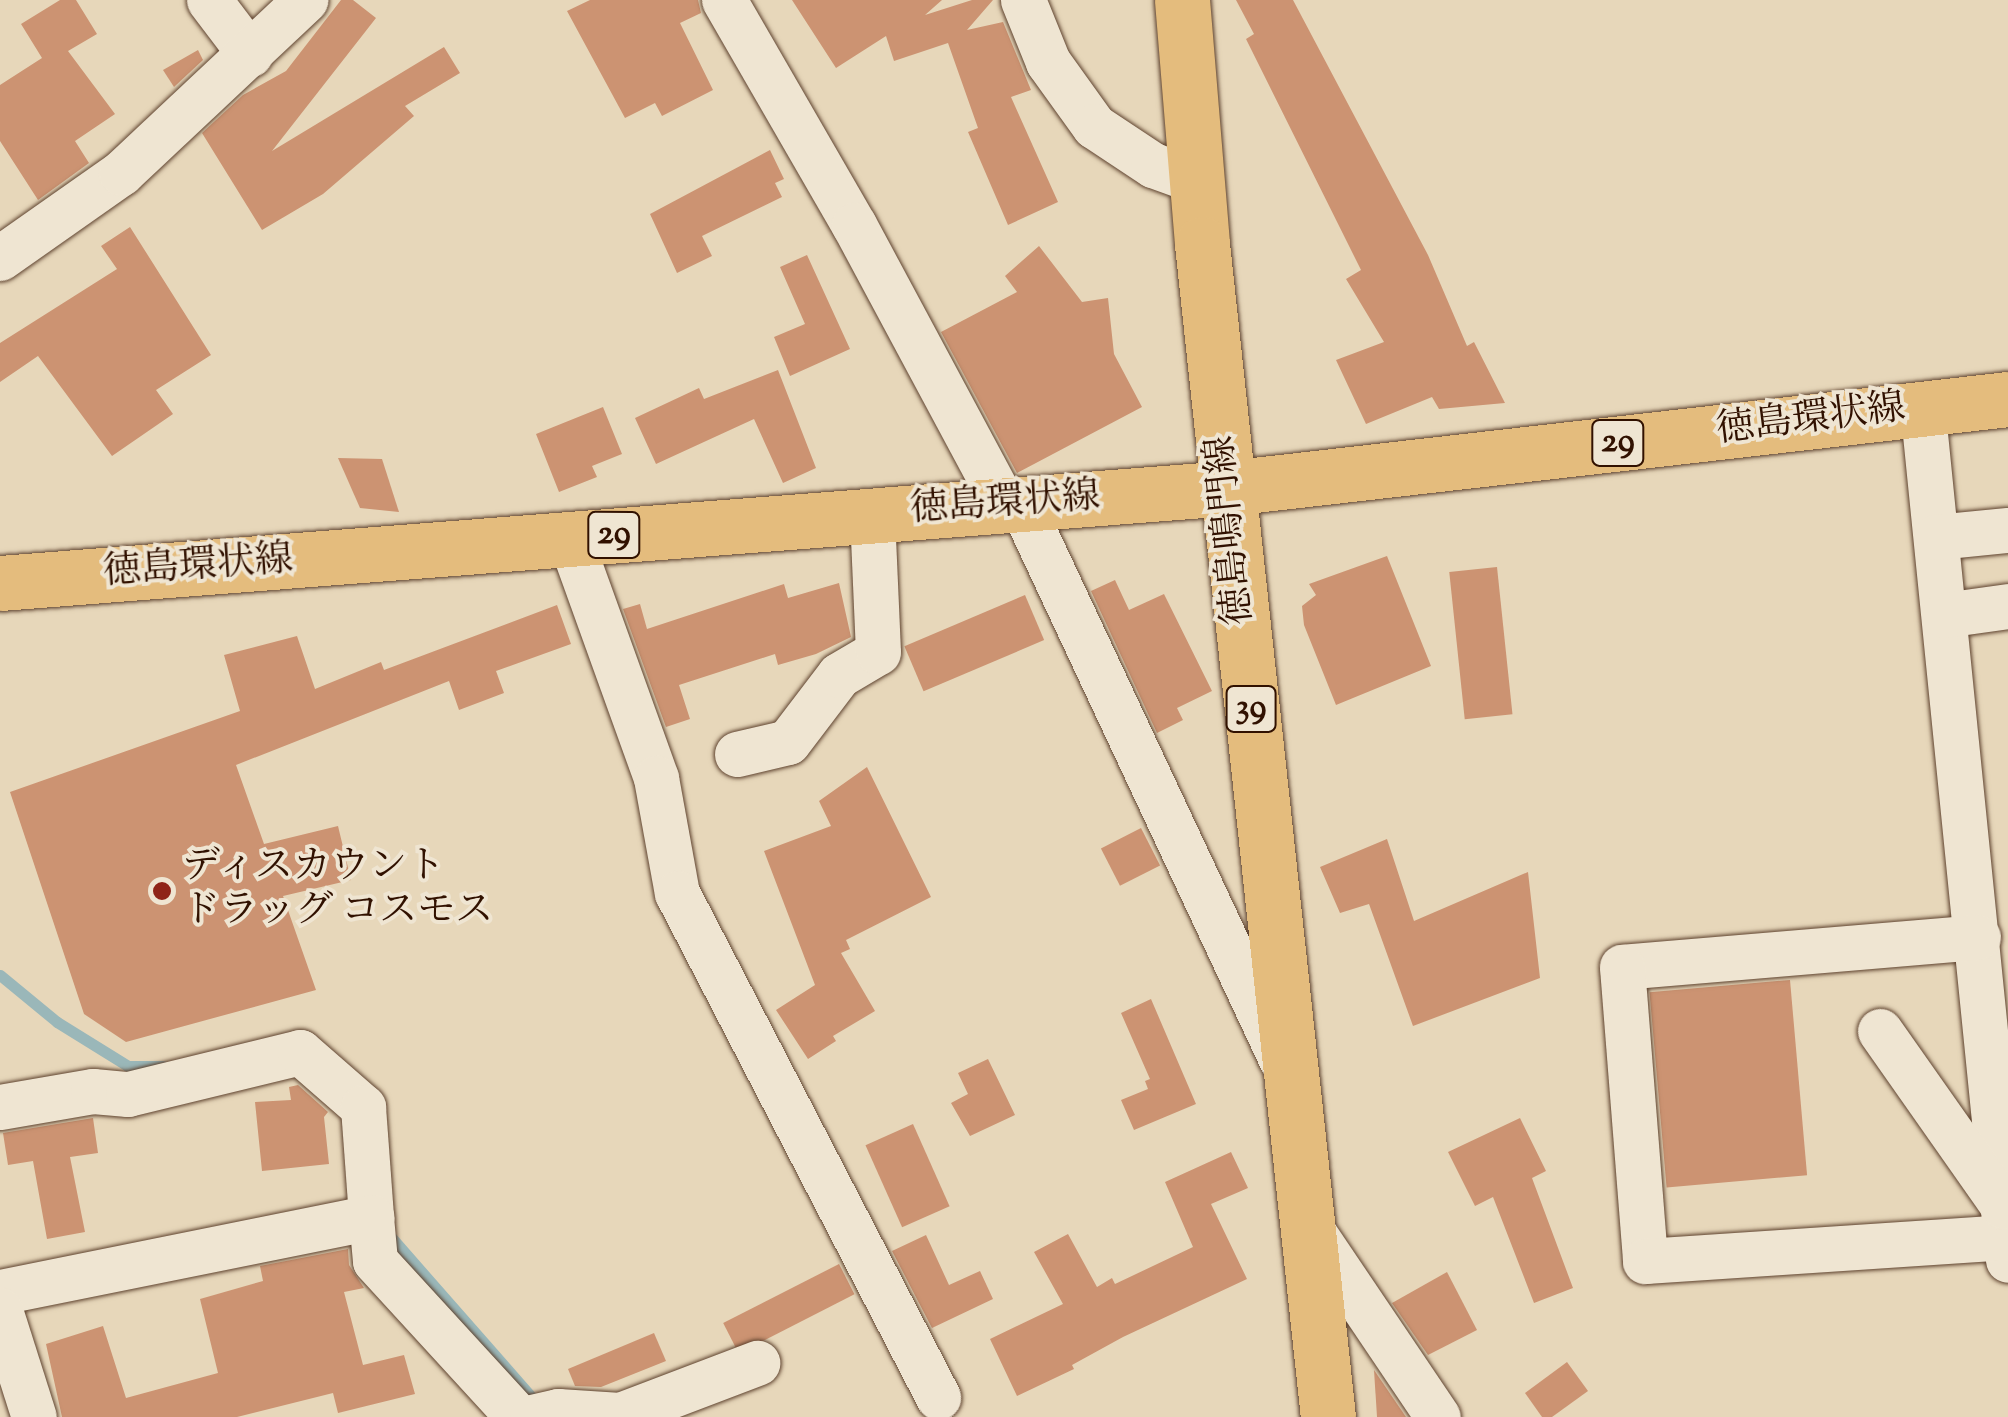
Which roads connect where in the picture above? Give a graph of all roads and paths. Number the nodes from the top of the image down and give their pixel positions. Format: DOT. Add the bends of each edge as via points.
graph roads {
  1 [pos="209,0"];
  2 [pos="304,0"];
  3 [pos="724,0"];
  4 [pos="1023,0"];
  5 [pos="1182,0"];
  6 [pos="250,54"];
  7 [pos="1197,181"];
  8 [pos="0,258"];
  9 [pos="2008,399"];
  10 [pos="1924,424"];
  11 [pos="1228,488"];
  12 [pos="1012,505"];
  13 [pos="872,515"];
  14 [pos="2008,530"];
  15 [pos="1936,538"];
  16 [pos="570,539"];
  17 [pos="0,583"];
  18 [pos="2008,606"];
  19 [pos="1944,615"];
  20 [pos="738,754"];
  21 [pos="1978,937"];
  22 [pos="1880,1032"];
  23 [pos="1292,1081"];
  24 [pos="0,1107"];
  25 [pos="371,1217"];
  26 [pos="1307,1223"];
  27 [pos="2005,1223"];
  28 [pos="2008,1260"];
  29 [pos="0,1292"];
  30 [pos="0,1310"];
  31 [pos="756,1363"];
  32 [pos="938,1397"];
  33 [pos="536,1415"];
  34 [pos="34,1417"];
  35 [pos="1328,1417"];
  36 [pos="1438,1417"];
  1 -- 6 [label="street"];
  2 -- 6 [label="street"];
  3 -- 12 [label="street"];
  4 -- 7 [label="street" via="1048,62 1094,126 1153,165"];
  5 -- 7 [label="main road, 徳島鳴門線 / 39"];
  6 -- 8 [label="street" via="121,173"];
  7 -- 11 [label="main road, 徳島鳴門線 / 39"];
  9 -- 11 [label="main road, 徳島環状線 / 29"];
  10 -- 15 [label="street"];
  11 -- 12 [label="main road, 徳島環状線 / 29"];
  11 -- 23 [label="main road, 徳島鳴門線 / 39"];
  12 -- 13 [label="main road, 徳島環状線 / 29"];
  12 -- 23 [label="street"];
  13 -- 16 [label="main road, 徳島環状線 / 29"];
  13 -- 20 [label="street" via="878,652 839,676 788,742"];
  14 -- 15 [label="street"];
  15 -- 19 [label="street"];
  16 -- 17 [label="main road, 徳島環状線 / 29"];
  16 -- 32 [label="street" via="656,778 677,894"];
  18 -- 19 [label="street"];
  19 -- 21 [label="street"];
  21 -- 27 [label="street"];
  21 -- 27 [label="street" via="1622,967 1645,1261"];
  22 -- 27 [label="street"];
  23 -- 26 [label="main road, 徳島鳴門線 / 39"];
  24 -- 25 [label="street" via="93,1090 128,1094 300,1052 363,1107"];
  25 -- 29 [label="street"];
  25 -- 33 [label="street" via="375,1261 433,1299"];
  26 -- 35 [label="main road, 徳島鳴門線 / 39"];
  26 -- 36 [label="street"];
  27 -- 28 [label="street"];
  30 -- 34 [label="street"];
  31 -- 33 [label="street" via="620,1415"];
}
